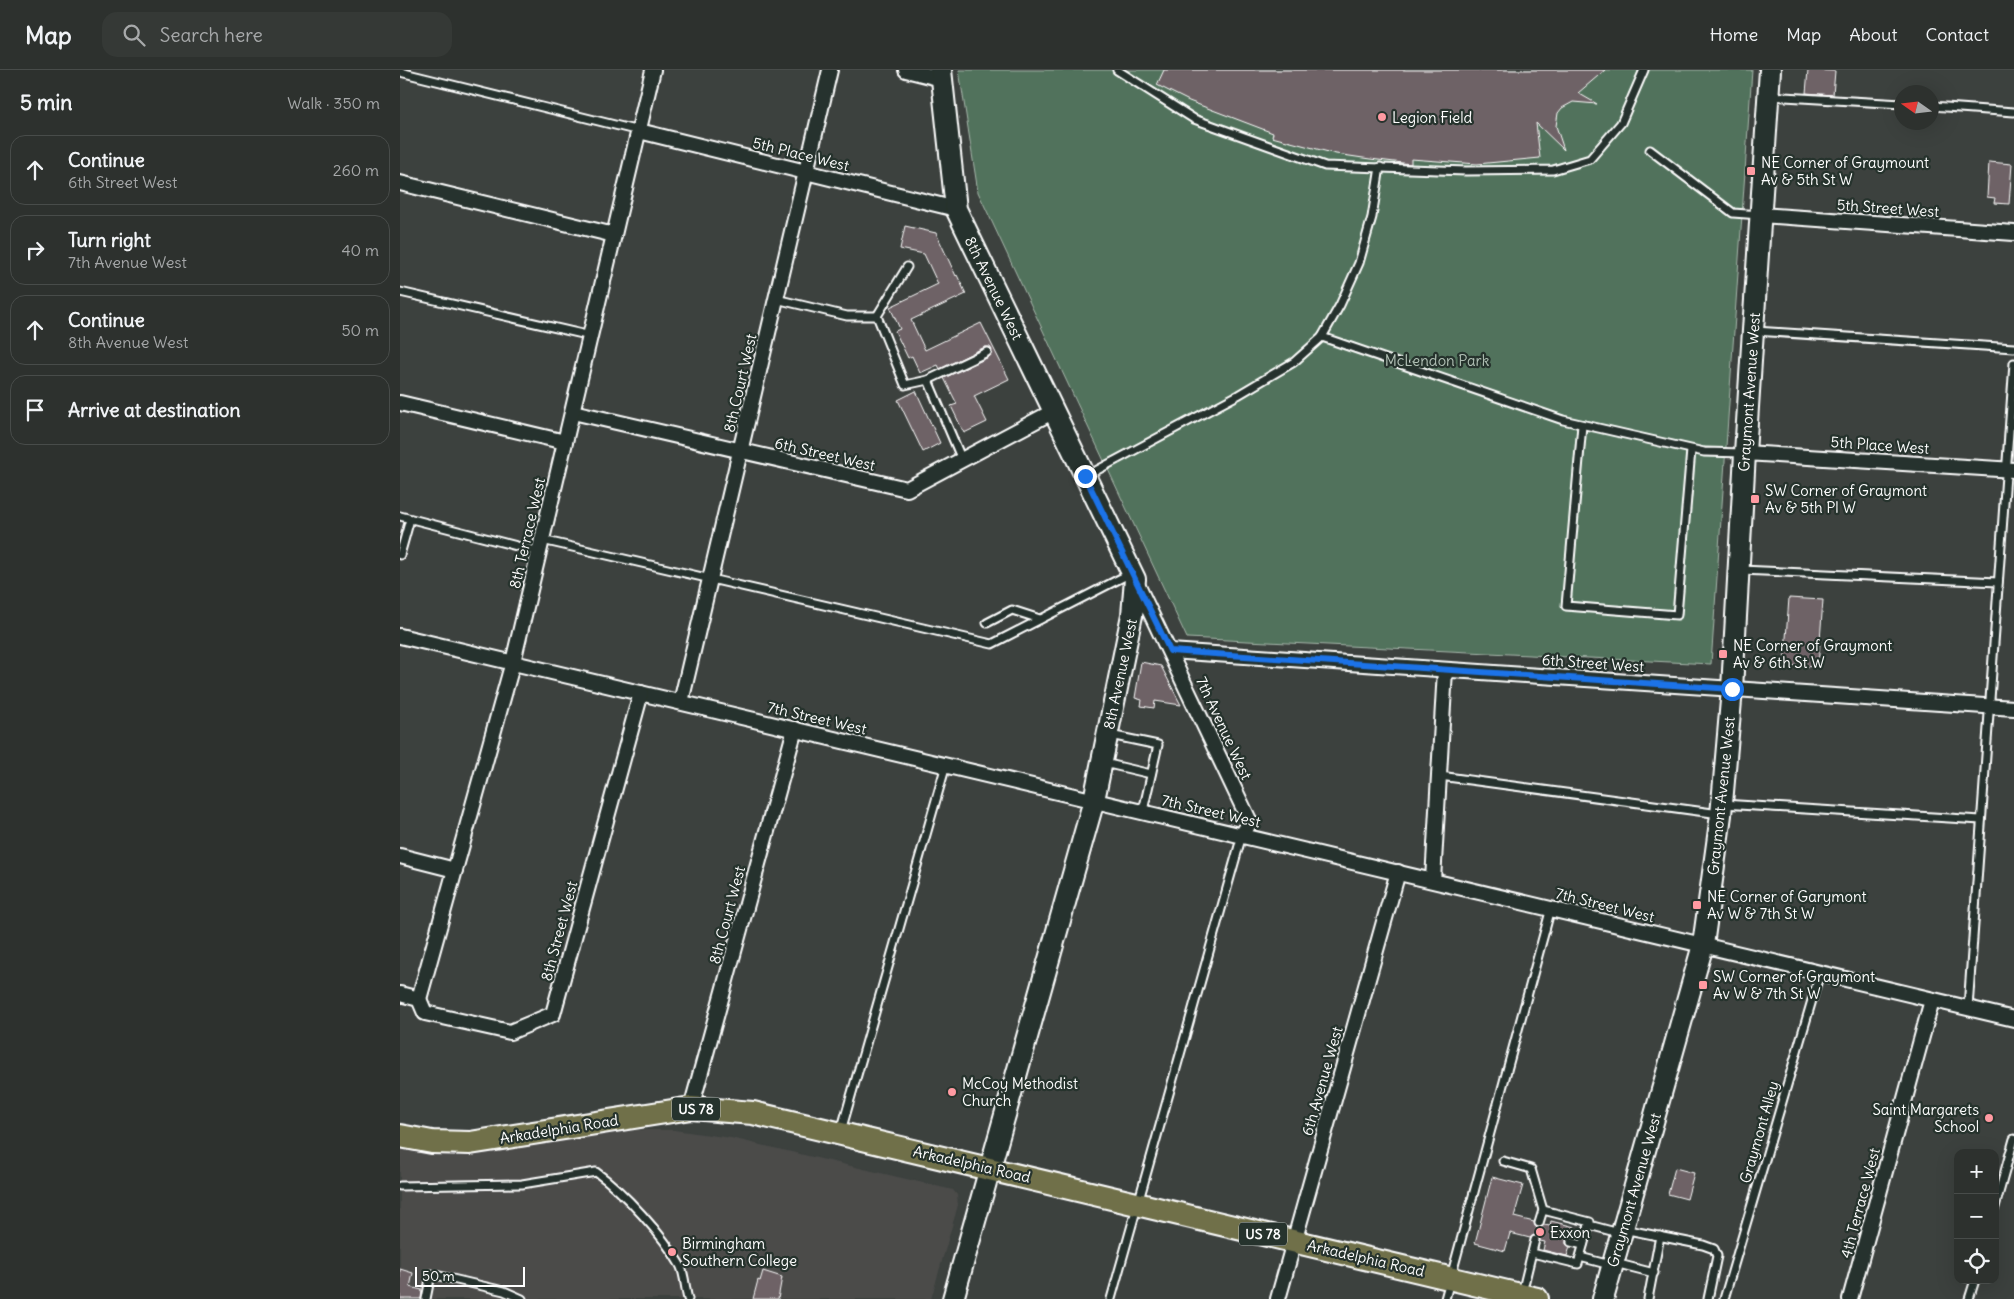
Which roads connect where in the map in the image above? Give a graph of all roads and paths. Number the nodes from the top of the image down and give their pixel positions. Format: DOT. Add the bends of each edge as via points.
graph roads {
  1 [pos="653,70"];
  2 [pos="830,70"];
  3 [pos="906,70"];
  4 [pos="1117,70"];
  5 [pos="1644,70"];
  6 [pos="1770,70"];
  7 [pos="400,72"];
  8 [pos="942,74"];
  9 [pos="1768,96"];
  10 [pos="1894,104"];
  11 [pos="1939,107"];
  12 [pos="2014,112"];
  13 [pos="639,131"];
  14 [pos="1650,150"];
  15 [pos="1380,167"];
  16 [pos="806,172"];
  17 [pos="400,183"];
  18 [pos="956,209"];
  19 [pos="1760,215"];
  20 [pos="2014,232"];
  21 [pos="614,235"];
  22 [pos="907,267"];
  23 [pos="400,292"];
  24 [pos="776,299"];
  25 [pos="877,316"];
  26 [pos="1753,331"];
  27 [pos="590,336"];
  28 [pos="1322,337"];
  29 [pos="2014,348"];
  30 [pos="987,352"];
  31 [pos="2014,363"];
  32 [pos="928,380"];
  33 [pos="400,403"];
  34 [pos="1054,411"];
  35 [pos="573,412"];
  36 [pos="1582,425"];
  37 [pos="565,442"];
  38 [pos="1692,450"];
  39 [pos="740,451"];
  40 [pos="1745,453"];
  41 [pos="962,460"];
  42 [pos="2010,470"];
  43 [pos="1085,476"];
  44 [pos="400,516"];
  45 [pos="410,519"];
  46 [pos="541,546"];
  47 [pos="400,556"];
  48 [pos="1738,570"];
  49 [pos="1133,576"];
  50 [pos="710,580"];
  51 [pos="1998,582"];
  52 [pos="1040,619"];
  53 [pos="987,623"];
  54 [pos="400,636"];
  55 [pos="1170,651"];
  56 [pos="514,662"];
  57 [pos="1445,670"];
  58 [pos="1732,689"];
  59 [pos="641,693"];
  60 [pos="681,702"];
  61 [pos="1990,706"];
  62 [pos="2014,708"];
  63 [pos="795,730"];
  64 [pos="1107,734"];
  65 [pos="1101,763"];
  66 [pos="946,765"];
  67 [pos="1151,774"];
  68 [pos="1440,776"];
  69 [pos="1094,800"];
  70 [pos="1722,809"];
  71 [pos="1143,811"];
  72 [pos="1981,820"];
  73 [pos="1242,835"];
  74 [pos="400,856"];
  75 [pos="455,870"];
  76 [pos="1398,872"];
  77 [pos="1433,880"];
  78 [pos="1551,908"];
  79 [pos="1703,945"];
  80 [pos="1820,973"];
  81 [pos="400,994"];
  82 [pos="419,999"];
  83 [pos="1932,1000"];
  84 [pos="1968,1008"];
  85 [pos="2014,1019"];
  86 [pos="691,1108"];
  87 [pos="840,1134"];
  88 [pos="400,1136"];
  89 [pos="2014,1139"];
  90 [pos="1503,1161"];
  91 [pos="990,1169"];
  92 [pos="400,1186"];
  93 [pos="1998,1194"];
  94 [pos="1138,1204"];
  95 [pos="1543,1210"];
  96 [pos="1539,1223"];
  97 [pos="1589,1225"];
  98 [pos="1622,1232"];
  99 [pos="1660,1236"];
  100 [pos="1535,1240"];
  101 [pos="1294,1241"];
  102 [pos="1571,1242"];
  103 [pos="1583,1245"];
  104 [pos="1532,1253"];
  105 [pos="1580,1257"];
  106 [pos="1613,1264"];
  107 [pos="1654,1273"];
  108 [pos="1974,1284"];
  109 [pos="1448,1289"];
  110 [pos="1529,1297"];
  111 [pos="423,1298"];
  112 [pos="522,1299"];
  113 [pos="688,1299"];
  114 [pos="953,1299"];
  115 [pos="1111,1299"];
  116 [pos="1278,1299"];
  117 [pos="1603,1299"];
  118 [pos="1648,1299"];
  119 [pos="1708,1299"];
  120 [pos="1724,1299"];
  121 [pos="1850,1299"];
  122 [pos="1970,1299"];
  1 -- 13 [label="street, 8th Terrace West"];
  2 -- 16 [label="street, 8th Court West"];
  3 -- 8 [label="street"];
  4 -- 15 [label="lane" via="1194,119 1325,166"];
  5 -- 15 [label="lane" via="1621,123 1590,159 1553,170 1466,171"];
  6 -- 9 [label="main road, Graymont Avenue West"];
  7 -- 13 [label="lane"];
  8 -- 18 [label="main road, 8th Avenue West"];
  9 -- 10 [label="lane"];
  9 -- 19 [label="main road, Graymont Avenue West"];
  11 -- 12 [label="lane"];
  13 -- 16 [label="street, 5th Place West"];
  13 -- 21 [label="street, 8th Terrace West"];
  14 -- 19 [label="lane" via="1733,213"];
  15 -- 28 [label="lane" via="1372,217 1359,263"];
  16 -- 18 [label="street, 5th Place West"];
  16 -- 24 [label="street, 8th Court West"];
  17 -- 21 [label="street"];
  18 -- 34 [label="main road, 8th Avenue West"];
  19 -- 20 [label="street, 5th Street West"];
  19 -- 26 [label="main road, Graymont Avenue West"];
  21 -- 27 [label="street, 8th Terrace West"];
  22 -- 25 [label="lane"];
  23 -- 27 [label="lane"];
  24 -- 25 [label="lane" via="847,316"];
  24 -- 39 [label="street, 8th Court West"];
  25 -- 32 [label="lane" via="905,385"];
  26 -- 29 [label="lane"];
  26 -- 40 [label="main road, Graymont Avenue West"];
  27 -- 35 [label="street, 8th Terrace West"];
  28 -- 36 [label="lane"];
  28 -- 43 [label="lane" via="1294,362 1238,395"];
  30 -- 32 [label="lane"];
  31 -- 42 [label="lane"];
  32 -- 41 [label="lane"];
  33 -- 37 [label="street"];
  34 -- 41 [label="street, 6th Street West"];
  34 -- 43 [label="main road, 8th Avenue West"];
  35 -- 37 [label="street, 8th Terrace West"];
  35 -- 39 [label="street, 6th Street West"];
  36 -- 38 [label="lane"];
  36 -- 38 [label="lane" via="1566,606 1677,615"];
  37 -- 46 [label="street, 8th Terrace West"];
  38 -- 40 [label="lane"];
  39 -- 41 [label="street, 6th Street West" via="907,490"];
  39 -- 50 [label="street, 8th Court West"];
  40 -- 42 [label="street, 5th Place West"];
  40 -- 48 [label="main road, Graymont Avenue West"];
  42 -- 51 [label="lane"];
  43 -- 49 [label="main road, 8th Avenue West"];
  44 -- 45 [label="lane"];
  45 -- 46 [label="lane"];
  45 -- 47 [label="lane"];
  46 -- 50 [label="lane"];
  46 -- 56 [label="street, 8th Terrace West"];
  48 -- 51 [label="lane"];
  48 -- 58 [label="main road, Graymont Avenue West"];
  49 -- 52 [label="lane"];
  49 -- 55 [label="street, 7th Avenue West"];
  49 -- 64 [label="main road, 8th Avenue West" via="1132,614"];
  50 -- 52 [label="lane" via="992,644"];
  50 -- 60 [label="street, 8th Court West"];
  51 -- 61 [label="lane"];
  52 -- 53 [label="lane" via="1012,610"];
  54 -- 56 [label="street, 7th Street West"];
  55 -- 57 [label="street, 6th Street West"];
  55 -- 73 [label="street, 7th Avenue West" via="1250,822"];
  56 -- 59 [label="street, 7th Street West"];
  56 -- 75 [label="street, 8th Terrace West"];
  57 -- 58 [label="street, 6th Street West"];
  57 -- 68 [label="street"];
  58 -- 61 [label="street, 6th Street West"];
  58 -- 70 [label="main road, Graymont Avenue West"];
  59 -- 60 [label="street, 7th Street West"];
  59 -- 82 [label="street, 8th Street West" via="554,1014 510,1032 425,1013"];
  60 -- 63 [label="street, 7th Street West"];
  61 -- 62 [label="street, 6th Street West"];
  61 -- 72 [label="lane"];
  63 -- 66 [label="street, 7th Street West"];
  63 -- 86 [label="street, 8th Court West"];
  64 -- 65 [label="main road, 8th Avenue West"];
  64 -- 67 [label="lane" via="1158,745"];
  65 -- 67 [label="lane"];
  65 -- 69 [label="main road, 8th Avenue West"];
  66 -- 69 [label="street, 7th Street West"];
  66 -- 87 [label="lane"];
  67 -- 71 [label="lane"];
  68 -- 70 [label="lane"];
  68 -- 77 [label="street"];
  69 -- 71 [label="street, 7th Street West"];
  69 -- 91 [label="main road, 8th Avenue West"];
  70 -- 72 [label="lane"];
  70 -- 79 [label="main road, Graymont Avenue West"];
  71 -- 73 [label="street, 7th Street West"];
  72 -- 84 [label="lane"];
  73 -- 76 [label="street, 7th Street West"];
  73 -- 94 [label="lane"];
  74 -- 75 [label="street"];
  75 -- 82 [label="street, 8th Terrace West"];
  76 -- 77 [label="street, 7th Street West"];
  76 -- 101 [label="street, 6th Avenue West"];
  77 -- 78 [label="street, 7th Street West"];
  78 -- 79 [label="street, 7th Street West"];
  78 -- 109 [label="lane"];
  79 -- 80 [label="street, 7th Street West"];
  79 -- 98 [label="main road, Graymont Avenue West"];
  80 -- 83 [label="street, 7th Street West"];
  80 -- 120 [label="lane, Graymont Alley"];
  81 -- 82 [label="street"];
  83 -- 84 [label="street, 7th Street West"];
  83 -- 121 [label="street, 4th Terrace West"];
  84 -- 85 [label="street, 7th Street West"];
  86 -- 87 [label="main road, Arkadelphia Road / US 78" via="753,1113"];
  86 -- 88 [label="main road, Arkadelphia Road / US 78" via="470,1143 432,1142"];
  87 -- 91 [label="main road, Arkadelphia Road / US 78"];
  89 -- 93 [label="lane"];
  90 -- 95 [label="lane" via="1531,1169"];
  91 -- 94 [label="main road, Arkadelphia Road / US 78"];
  91 -- 114 [label="main road, 8th Avenue West"];
  92 -- 113 [label="lane" via="522,1184 596,1172 662,1239 681,1266"];
  94 -- 101 [label="main road, Arkadelphia Road / US 78"];
  94 -- 115 [label="lane"];
  95 -- 96 [label="lane"];
  95 -- 97 [label="lane" via="1590,1222"];
  97 -- 98 [label="lane"];
  97 -- 103 [label="lane"];
  98 -- 99 [label="lane"];
  98 -- 106 [label="main road, Graymont Avenue West"];
  99 -- 107 [label="lane"];
  99 -- 119 [label="lane" via="1714,1249 1717,1256"];
  100 -- 104 [label="lane"];
  101 -- 109 [label="main road, Arkadelphia Road / US 78"];
  101 -- 116 [label="street, 6th Avenue West"];
  102 -- 103 [label="lane"];
  103 -- 105 [label="lane"];
  104 -- 105 [label="lane" via="1578,1264"];
  104 -- 110 [label="lane"];
  105 -- 106 [label="lane"];
  106 -- 107 [label="lane"];
  106 -- 117 [label="main road, Graymont Avenue West"];
  107 -- 118 [label="lane"];
  108 -- 122 [label="lane"];
  109 -- 110 [label="main road, Arkadelphia Road / US 78"];
  111 -- 112 [label="lane" via="432,1274 496,1288"];
}
